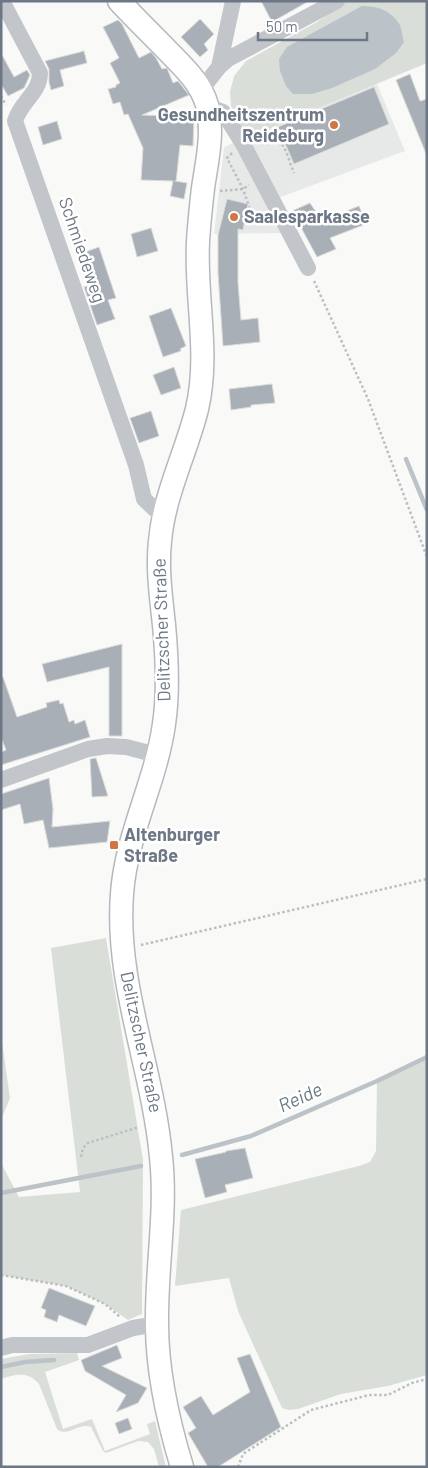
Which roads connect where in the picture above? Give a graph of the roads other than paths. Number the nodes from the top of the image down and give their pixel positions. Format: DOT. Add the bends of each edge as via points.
graph roads {
  1 [pos="2,1"];
  2 [pos="119,1"];
  3 [pos="233,1"];
  4 [pos="337,1"];
  5 [pos="219,67"];
  6 [pos="204,98"];
  7 [pos="308,268"];
  8 [pos="163,517"];
  9 [pos="157,755"];
  10 [pos="1,780"];
  11 [pos="156,1324"];
  12 [pos="1,1348"];
  13 [pos="182,1467"];
  1 -- 8 [label="street, Schmiedeweg" via="40,73 40,83 18,111 16,121 136,465 144,499"];
  2 -- 6 [label="main road" via="189,73"];
  3 -- 5 [label="street"];
  4 -- 5 [label="street"];
  5 -- 6 [label="street"];
  6 -- 7 [label="street" via="223,112"];
  6 -- 8 [label="main road, Delitzscher Straße" via="210,126 198,244 202,379 197,410"];
  8 -- 9 [label="main road, Delitzscher Straße" via="159,545 167,670 164,724"];
  9 -- 10 [label="street" via="106,746 88,749"];
  9 -- 11 [label="main road, Delitzscher Straße" via="129,847 120,918 126,974 162,1160 163,1204"];
  11 -- 12 [label="street" via="133,1328 88,1345 12,1345"];
  11 -- 13 [label="main road, Delitzscher Straße" via="165,1395"];
}
